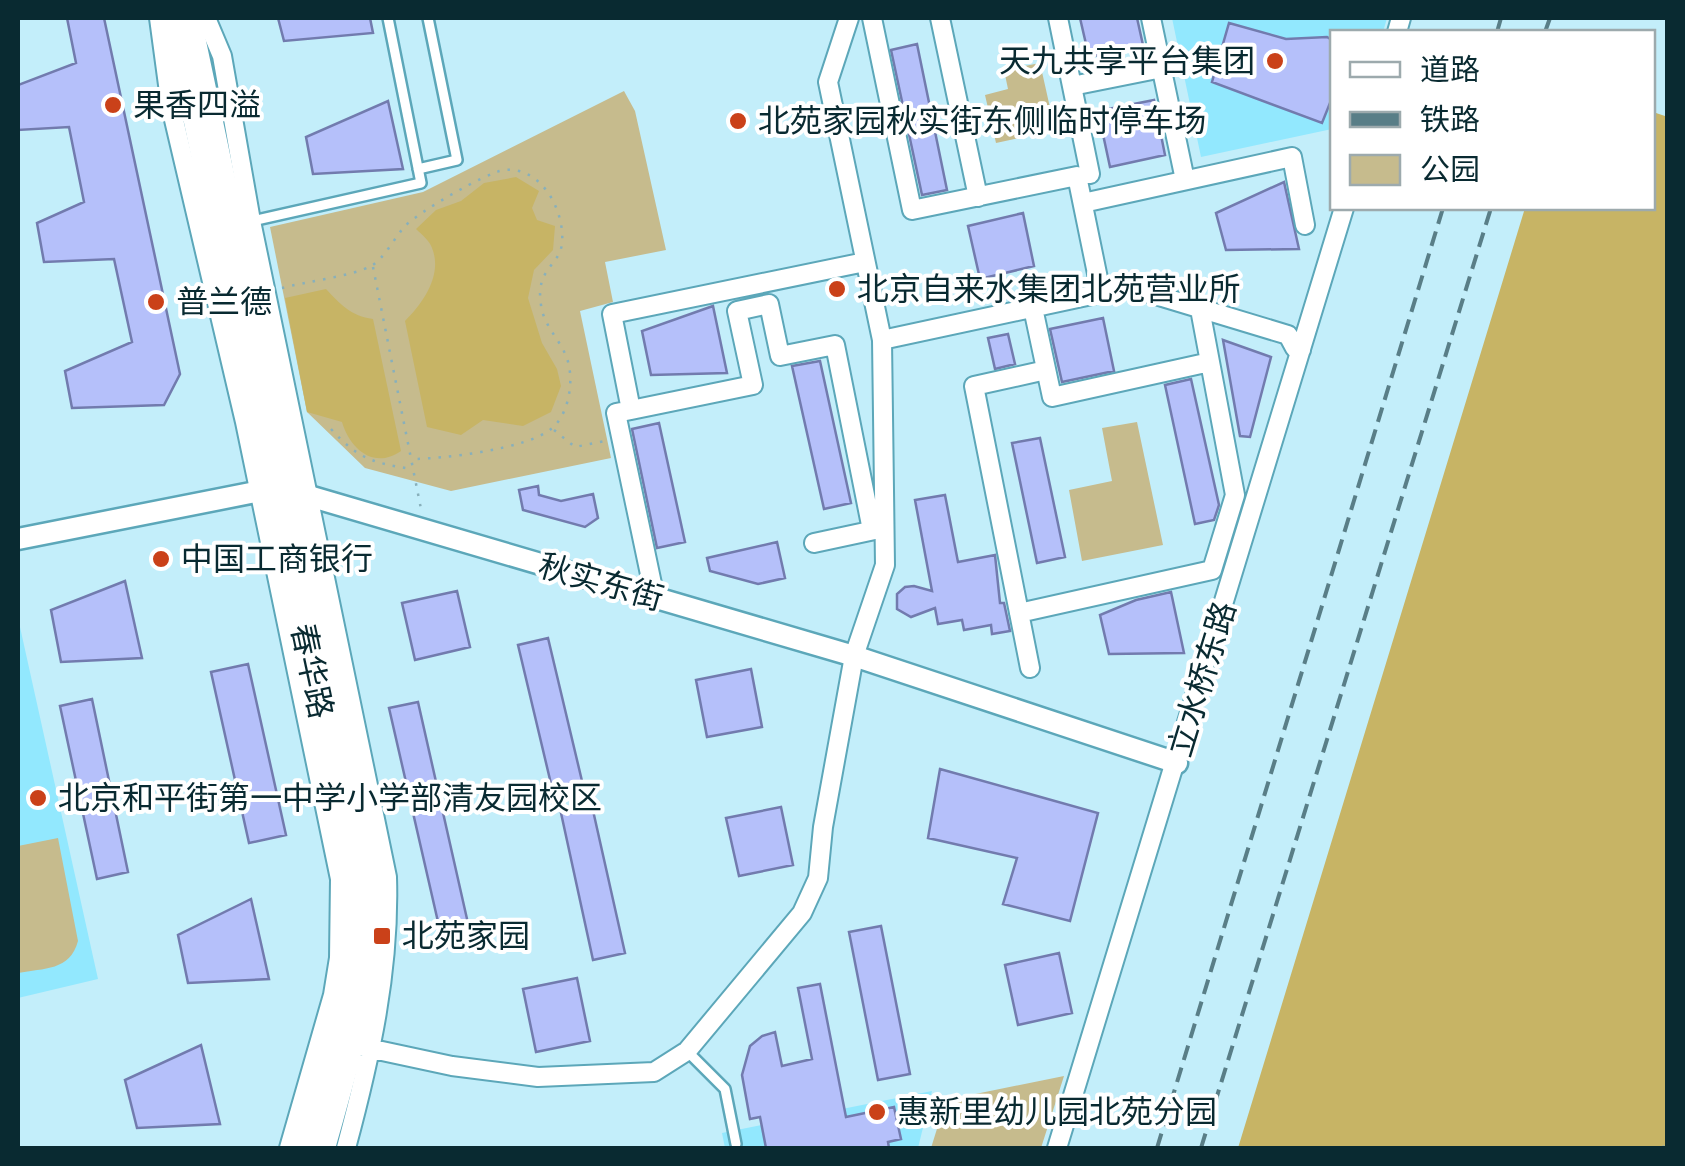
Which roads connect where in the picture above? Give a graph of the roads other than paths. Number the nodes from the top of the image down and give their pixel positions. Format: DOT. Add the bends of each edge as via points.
graph roads {
  1 [pos="159,18"];
  2 [pos="172,18"];
  3 [pos="191,18"];
  4 [pos="206,18"];
  5 [pos="388,18"];
  6 [pos="428,18"];
  7 [pos="873,18"];
  8 [pos="940,18"];
  9 [pos="1058,18"];
  10 [pos="1152,18"];
  11 [pos="848,20"];
  12 [pos="1162,68"];
  13 [pos="1072,86"];
  14 [pos="418,169"];
  15 [pos="1083,175"];
  16 [pos="1184,180"];
  17 [pos="978,197"];
  18 [pos="1089,202"];
  19 [pos="1343,210"];
  20 [pos="251,221"];
  21 [pos="1305,225"];
  22 [pos="865,262"];
  23 [pos="1101,293"];
  24 [pos="1033,308"];
  25 [pos="1200,309"];
  26 [pos="882,340"];
  27 [pos="1301,350"];
  28 [pos="1210,362"];
  29 [pos="1046,370"];
  30 [pos="631,410"];
  31 [pos="283,490"];
  32 [pos="878,529"];
  33 [pos="18,539"];
  34 [pos="814,544"];
  35 [pos="655,598"];
  36 [pos="1019,612"];
  37 [pos="854,656"];
  38 [pos="1030,668"];
  39 [pos="1177,763"];
  40 [pos="363,1047"];
  41 [pos="687,1051"];
  42 [pos="736,1144"];
  43 [pos="289,1148"];
  44 [pos="306,1148"];
  45 [pos="325,1148"];
  46 [pos="346,1148"];
  47 [pos="1057,1148"];
  1 -- 31 [label="street" via="171,107"];
  2 -- 31 [label="street, 春华路"];
  3 -- 31 [label="street, 春华路"];
  4 -- 20 [label="street" via="222,56"];
  5 -- 14 [label="lane"];
  6 -- 14 [label="lane" via="458,160"];
  7 -- 11 [label="street"];
  7 -- 17 [label="street" via="912,210"];
  8 -- 17 [label="street"];
  9 -- 13 [label="street"];
  10 -- 12 [label="street"];
  11 -- 22 [label="street" via="828,82"];
  12 -- 13 [label="street"];
  12 -- 16 [label="street"];
  13 -- 15 [label="street"];
  14 -- 20 [label="lane" via="421,183"];
  15 -- 17 [label="street"];
  15 -- 18 [label="street"];
  16 -- 18 [label="street"];
  16 -- 21 [label="street" via="1292,157"];
  18 -- 23 [label="street"];
  19 -- 27 [label="street, 立水桥东路"];
  20 -- 31 [label="street" via="266,292"];
  22 -- 26 [label="street"];
  22 -- 30 [label="street" via="612,314"];
  23 -- 24 [label="street"];
  23 -- 25 [label="street" via="1129,288"];
  24 -- 26 [label="street"];
  24 -- 29 [label="street"];
  25 -- 27 [label="street" via="1288,335"];
  25 -- 28 [label="street"];
  26 -- 32 [label="street"];
  27 -- 39 [label="street, 立水桥东路"];
  28 -- 29 [label="street" via="1052,397"];
  28 -- 36 [label="street" via="1235,494 1212,570"];
  29 -- 36 [label="street" via="974,386"];
  30 -- 32 [label="street" via="752,385 738,311 769,304 780,356 835,345"];
  30 -- 35 [label="street" via="616,413"];
  31 -- 33 [label="street, 秋实东街"];
  31 -- 35 [label="street, 秋实东街"];
  31 -- 40 [label="street, 春华路" via="372,876"];
  31 -- 43 [label="street" via="340,880 333,995"];
  31 -- 44 [label="street, 春华路" via="355,897 352,964"];
  32 -- 34 [label="street"];
  32 -- 37 [label="street" via="884,565"];
  35 -- 37 [label="street, 秋实东街"];
  36 -- 38 [label="street"];
  37 -- 39 [label="street, 秋实东街"];
  37 -- 41 [label="street" via="818,878 802,913"];
  39 -- 47 [label="street, 立水桥东路"];
  40 -- 41 [label="street" via="538,1077 654,1072"];
  40 -- 45 [label="street, 春华路"];
  40 -- 46 [label="street"];
  41 -- 42 [label="lane" via="726,1090"];
}
